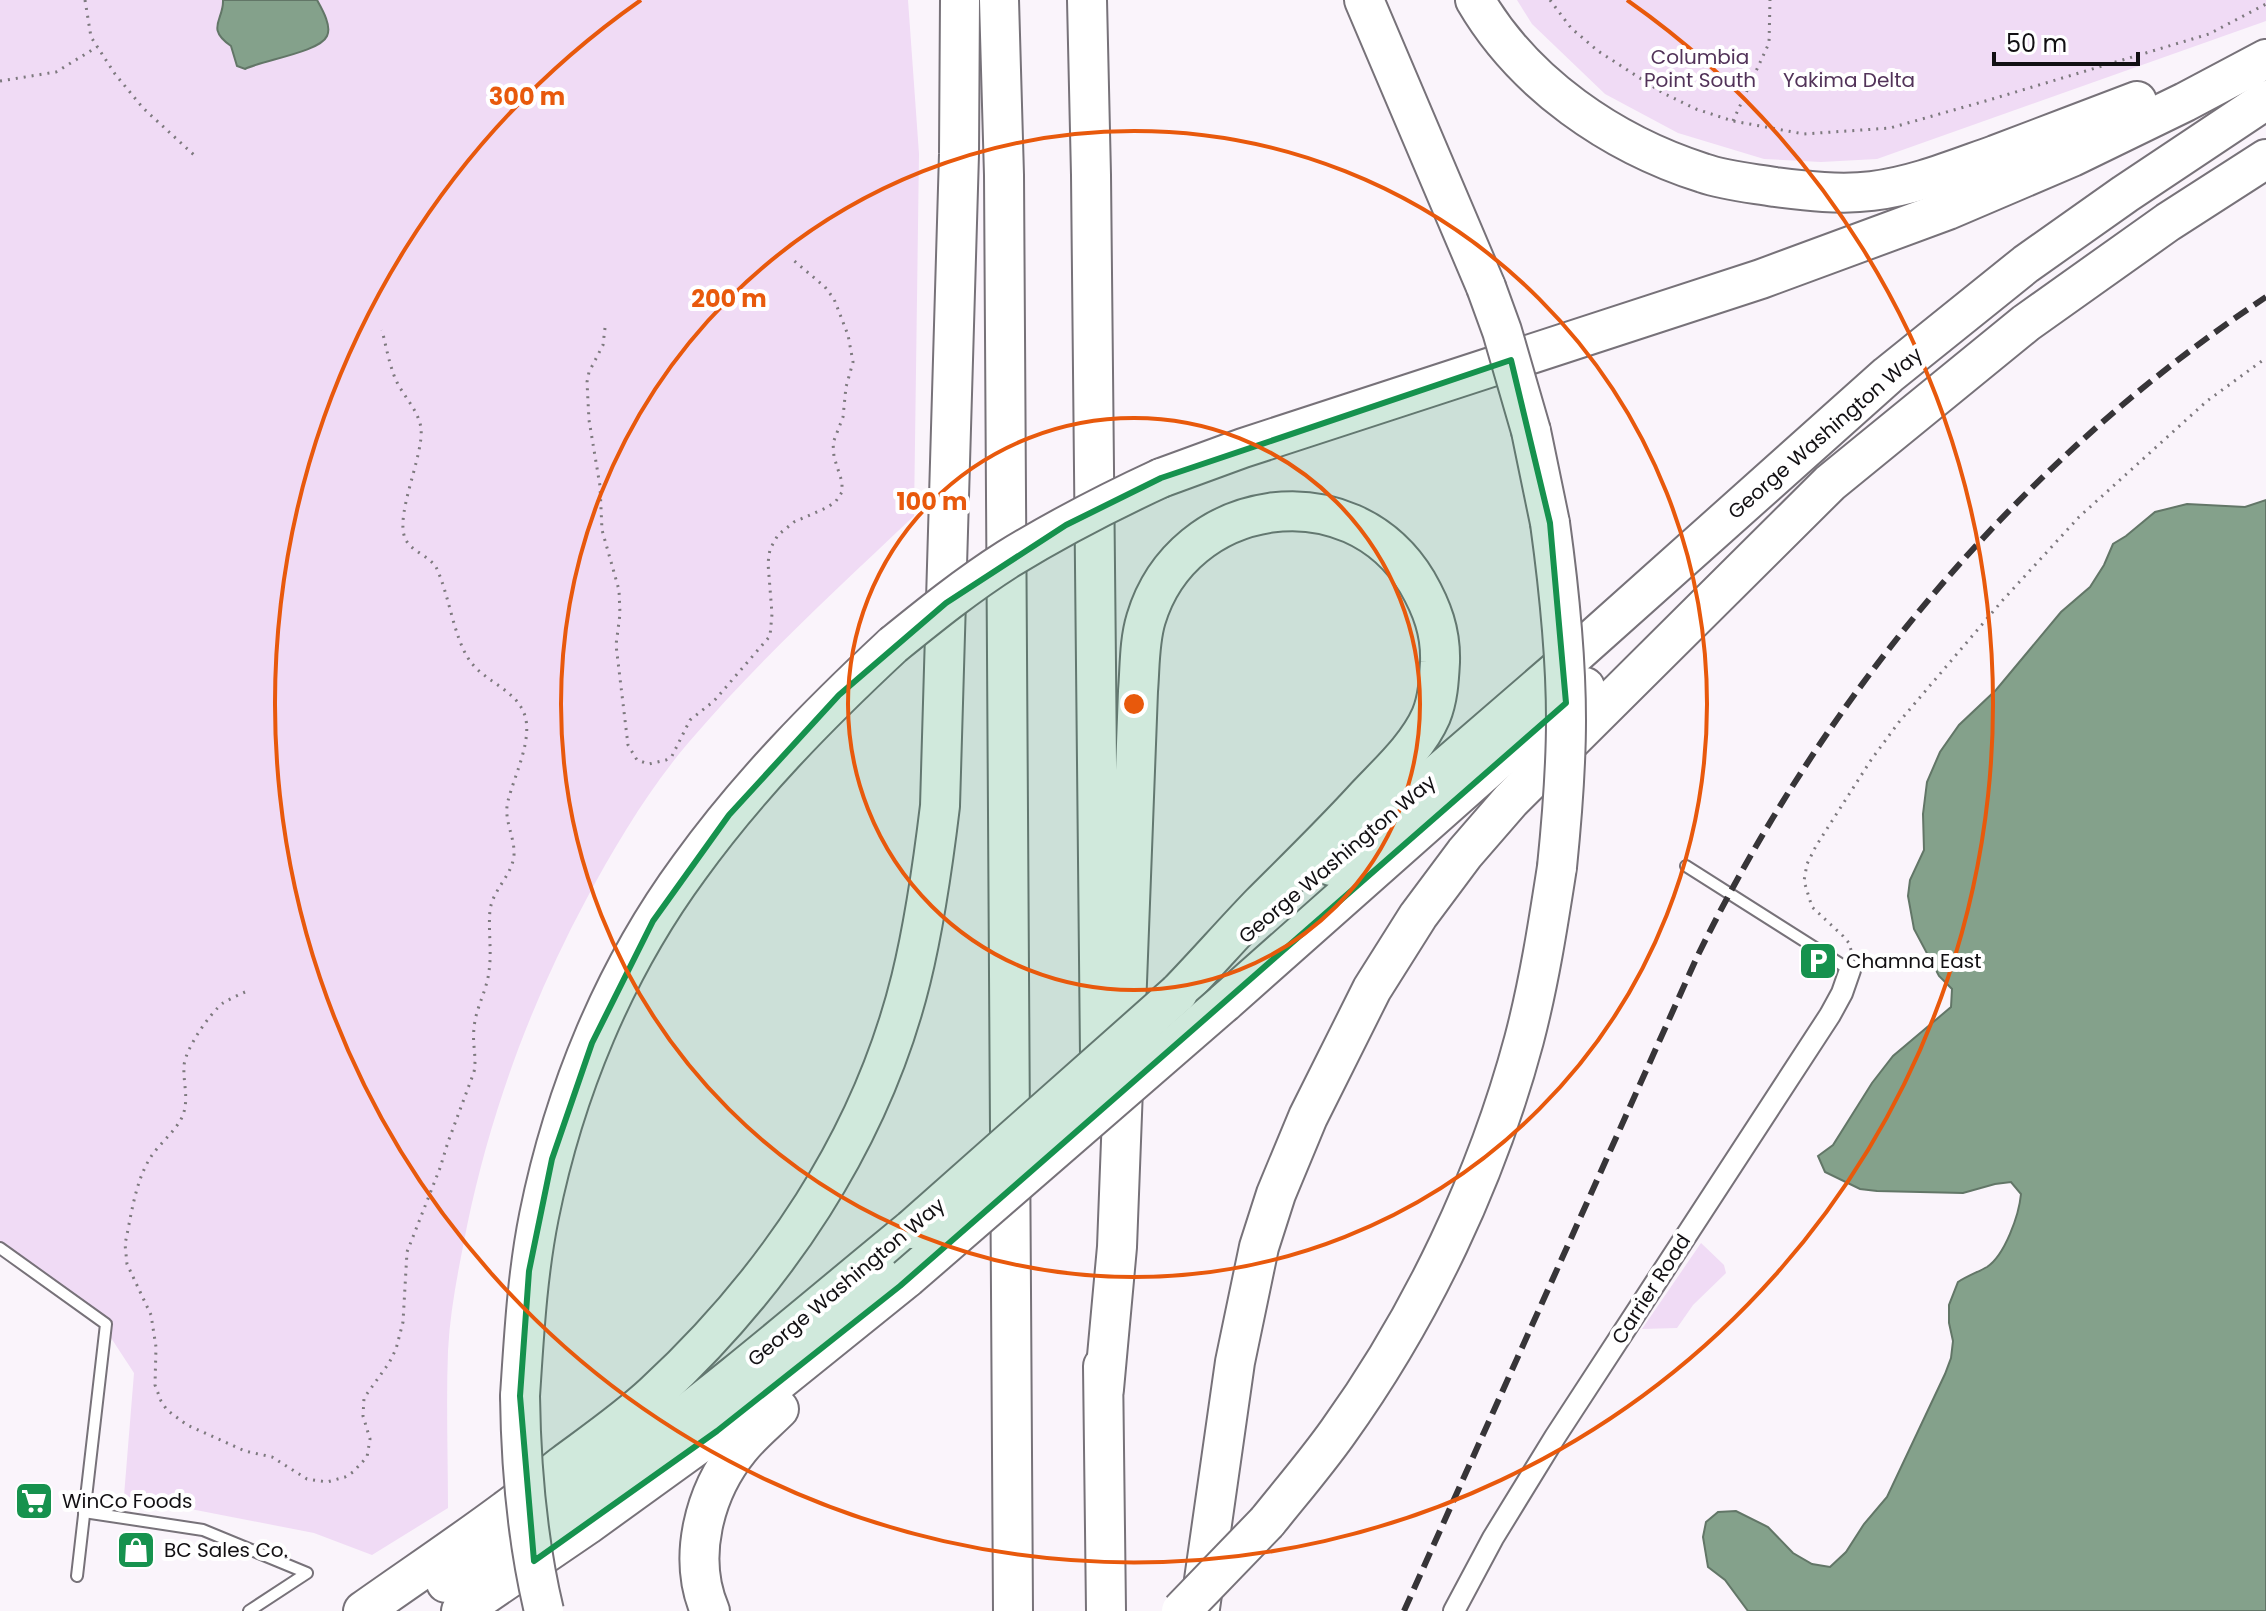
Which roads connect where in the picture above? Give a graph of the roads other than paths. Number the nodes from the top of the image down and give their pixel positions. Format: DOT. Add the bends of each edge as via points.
graph roads {
  1 [pos="960,0"];
  2 [pos="999,0"];
  3 [pos="1087,0"];
  4 [pos="1364,0"];
  5 [pos="1475,0"];
  6 [pos="2266,49"];
  7 [pos="2266,59"];
  8 [pos="2266,100"];
  9 [pos="2266,159"];
  10 [pos="1830,483"];
  11 [pos="1686,866"];
  12 [pos="1850,970"];
  13 [pos="1178,993"];
  14 [pos="0,1248"];
  15 [pos="904,1282"];
  16 [pos="1104,1389"];
  17 [pos="1010,1398"];
  18 [pos="84,1512"];
  19 [pos="77,1576"];
  20 [pos="249,1611"];
  21 [pos="363,1611"];
  22 [pos="402,1611"];
  23 [pos="461,1611"];
  24 [pos="544,1611"];
  25 [pos="710,1611"];
  26 [pos="983,1611"];
  27 [pos="1013,1611"];
  28 [pos="1106,1611"];
  29 [pos="1181,1611"];
  30 [pos="1200,1611"];
  31 [pos="1454,1611"];
  1 -- 21 [label="highway" via="940,806 911,980 875,1086 847,1148 790,1242 705,1344 606,1434"];
  2 -- 17 [label="highway"];
  3 -- 16 [label="highway"];
  4 -- 29 [label="highway, bridge" via="1486,287 1531,431 1550,523 1563,632 1566,718 1557,867 1524,1040 1494,1133 1460,1218 1412,1314 1339,1431 1267,1522"];
  5 -- 6 [label="highway" via="1526,67 1606,130 1706,174 1821,192 1872,191 1939,175"];
  7 -- 24 [label="highway, bridge" via="2072,157 1933,215 1761,279 1161,478 1007,560 893,645 803,732 688,869 618,987 567,1109 529,1271 520,1396 526,1509"];
  8 -- 13 [label="highway, George Washington Way" via="2026,264 1888,375 1560,668"];
  9 -- 10 [label="highway" via="2026,323"];
  10 -- 15 [label="highway, George Washington Way, bridge" via="1498,760"];
  10 -- 30 [label="highway" via="1511,800 1418,916 1372,989 1308,1117 1259,1247 1235,1362"];
  11 -- 12 [label="lane"];
  12 -- 31 [label="street, Carrier Road" via="1830,1015 1527,1483"];
  13 -- 16 [label="highway" via="1375,787 1431,716 1439,684 1435,618 1408,567 1388,547 1341,519 1279,511 1229,523 1182,557 1164,579 1146,619 1138,691 1117,1247"];
  13 -- 22 [label="highway, George Washington Way, bridge" via="912,1229 729,1380 631,1455"];
  14 -- 18 [label="lane" via="106,1324"];
  15 -- 23 [label="highway, George Washington Way" via="717,1431"];
  15 -- 25 [label="highway" via="739,1449 725,1471 701,1529 700,1566"];
  16 -- 28 [label="highway"];
  17 -- 26 [label="highway" via="999,1554"];
  17 -- 27 [label="highway"];
  18 -- 19 [label="lane"];
  18 -- 20 [label="lane" via="203,1530 307,1573"];
}
